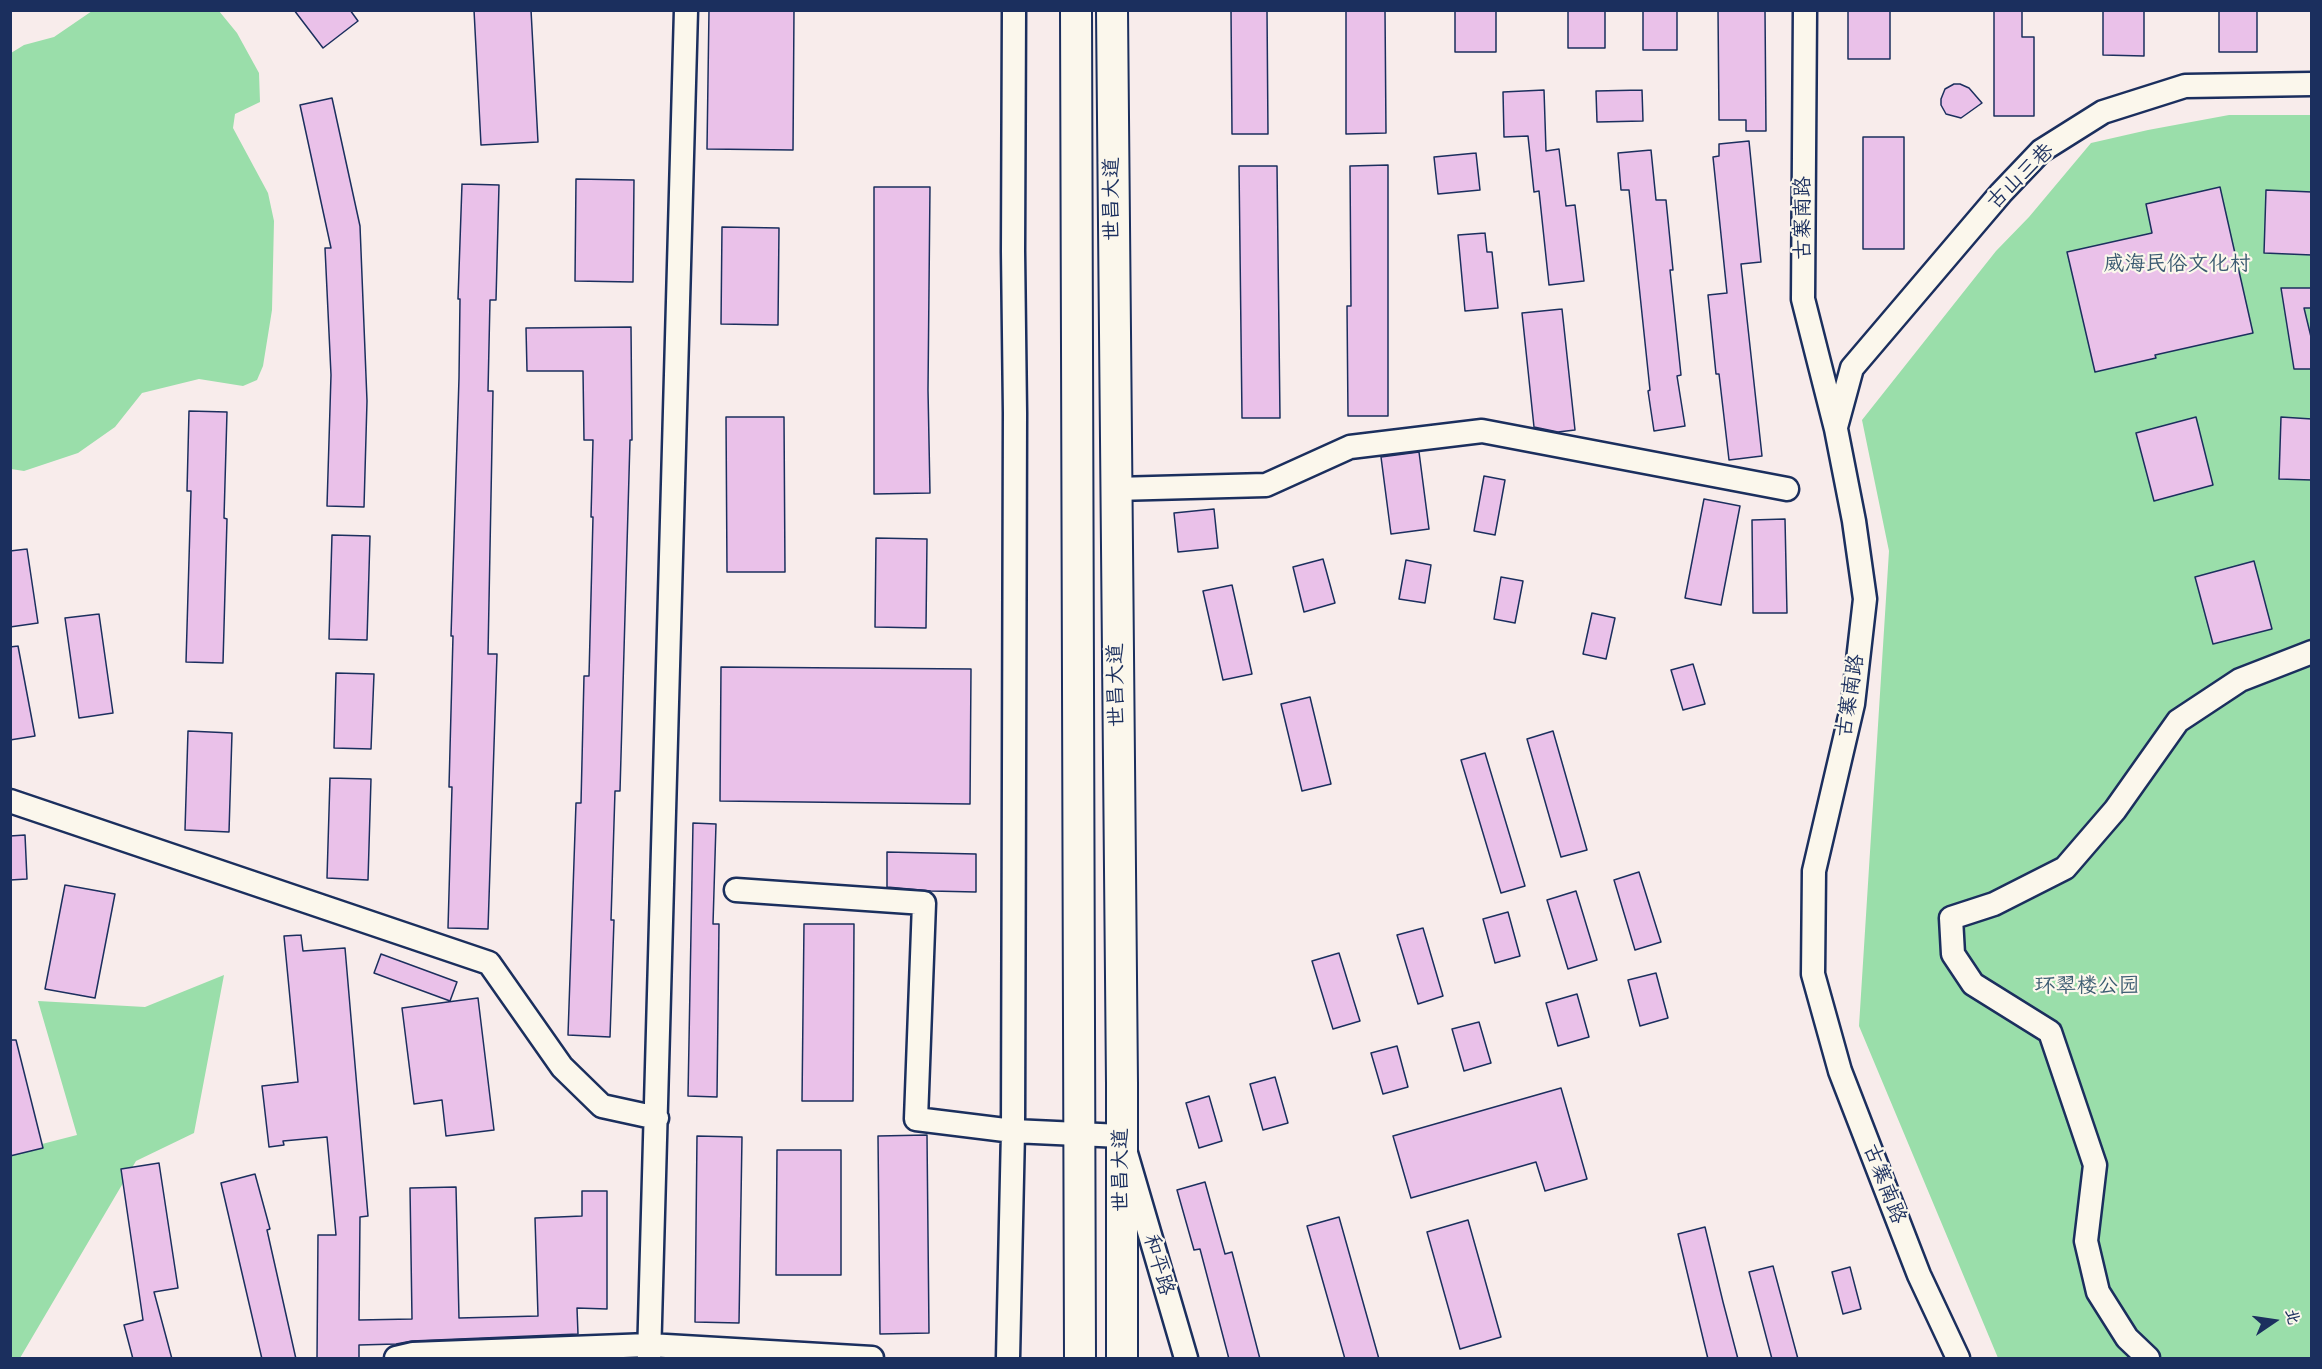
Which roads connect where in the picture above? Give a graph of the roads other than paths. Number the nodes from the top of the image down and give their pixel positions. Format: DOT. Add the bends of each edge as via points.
graph roads {
  1 [pos="686,10"];
  2 [pos="1014,10"];
  3 [pos="1076,10"];
  4 [pos="1112,10"];
  5 [pos="1805,10"];
  6 [pos="2312,84"];
  7 [pos="1836,429"];
  8 [pos="1115,489"];
  9 [pos="1787,489"];
  10 [pos="2312,652"];
  11 [pos="10,801"];
  12 [pos="736,890"];
  13 [pos="657,1118"];
  14 [pos="1013,1131"];
  15 [pos="1079,1134"];
  16 [pos="1121,1136"];
  17 [pos="649,1352"];
  18 [pos="396,1359"];
  19 [pos="872,1359"];
  20 [pos="1008,1359"];
  21 [pos="1080,1359"];
  22 [pos="1122,1359"];
  23 [pos="1186,1359"];
  24 [pos="1958,1359"];
  25 [pos="2148,1359"];
  1 -- 13 [label="street"];
  2 -- 14 [label="street"];
  3 -- 15 [label="main road, 世昌大道"];
  4 -- 8 [label="main road, 世昌大道"];
  5 -- 7 [label="street, 古寨南路" via="1803,299"];
  6 -- 7 [label="street, 古山三巷" via="2185,86 2103,111 2041,151 1852,368"];
  7 -- 24 [label="street, 古寨南路" via="1865,599 1853,704 1814,871 1813,974 1840,1071 1919,1275"];
  8 -- 9 [label="street" via="1266,485 1350,447 1482,432"];
  8 -- 16 [label="main road, 世昌大道"];
  10 -- 25 [label="street" via="2240,680 2178,721 2115,810 2065,868 1994,904 1951,918 1953,954 1972,984 2050,1032 2095,1165 2086,1241 2098,1292 2127,1338"];
  11 -- 13 [label="street" via="489,963 562,1067 602,1106"];
  12 -- 14 [label="street" via="924,903 916,1119"];
  13 -- 17 [label="street"];
  14 -- 15 [label="street"];
  14 -- 20 [label="street"];
  15 -- 16 [label="street"];
  15 -- 21 [label="main road, 世昌大道"];
  16 -- 22 [label="main road, 世昌大道"];
  16 -- 23 [label="street, 和平路"];
  17 -- 18 [label="street" via="413,1354"];
  17 -- 19 [label="street"];
}
